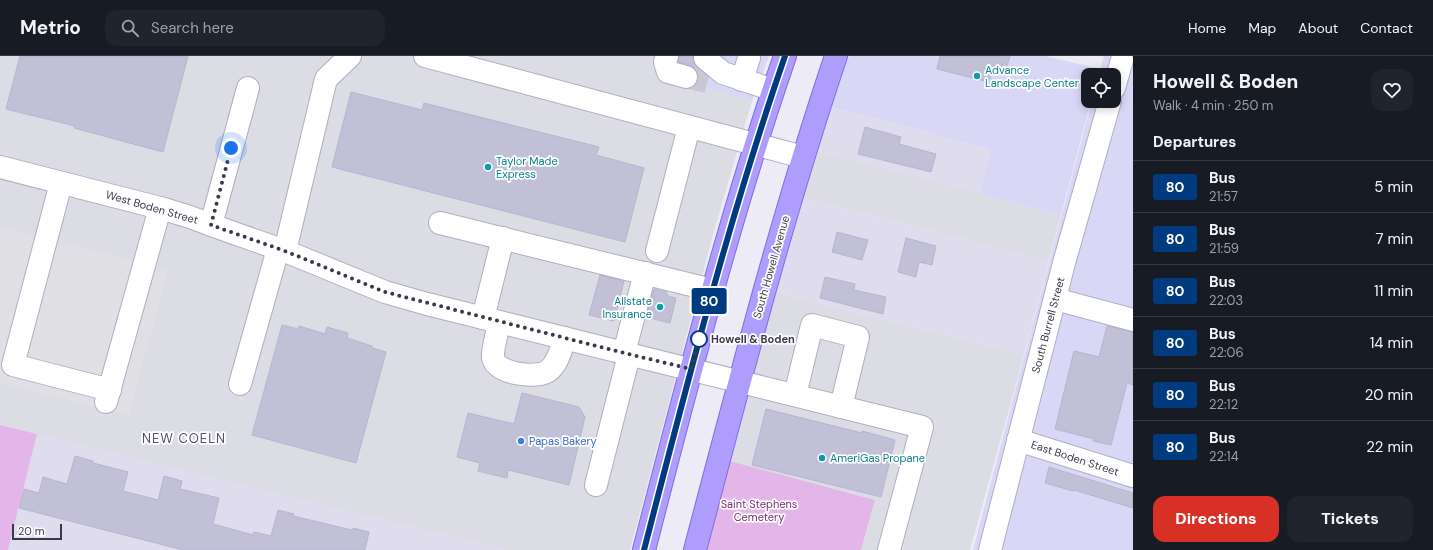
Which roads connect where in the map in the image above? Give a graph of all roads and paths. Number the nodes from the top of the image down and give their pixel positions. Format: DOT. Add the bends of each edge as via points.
graph roads {
  1 [pos="350,56"];
  2 [pos="425,56"];
  3 [pos="667,56"];
  4 [pos="706,56"];
  5 [pos="785,56"];
  6 [pos="836,56"];
  7 [pos="733,71"];
  8 [pos="686,77"];
  9 [pos="248,88"];
  10 [pos="773,90"];
  11 [pos="1108,108"];
  12 [pos="689,127"];
  13 [pos="756,145"];
  14 [pos="803,157"];
  15 [pos="0,167"];
  16 [pos="61,182"];
  17 [pos="160,208"];
  18 [pos="440,223"];
  19 [pos="211,225"];
  20 [pos="503,238"];
  21 [pos="282,250"];
  22 [pos="657,251"];
  23 [pos="645,273"];
  24 [pos="712,290"];
  25 [pos="1055,299"];
  26 [pos="491,320"];
  27 [pos="1133,320"];
  28 [pos="565,338"];
  29 [pos="626,354"];
  30 [pos="691,369"];
  31 [pos="740,381"];
  32 [pos="240,384"];
  33 [pos="795,395"];
  34 [pos="841,407"];
  35 [pos="1018,440"];
  36 [pos="1133,476"];
  37 [pos="596,485"];
  38 [pos="644,550"];
  39 [pos="694,550"];
  40 [pos="889,550"];
  41 [pos="990,550"];
  1 -- 21 [label="street" via="326,79"];
  2 -- 12 [label="street"];
  3 -- 8 [label="street" via="665,62 668,72"];
  4 -- 7 [label="street" via="705,58 723,73"];
  5 -- 10 [label="main road"];
  6 -- 14 [label="main road, South Howell Avenue"];
  7 -- 10 [label="street"];
  9 -- 19 [label="street"];
  10 -- 13 [label="main road"];
  11 -- 25 [label="street, South Burrell Street"];
  12 -- 13 [label="street"];
  12 -- 22 [label="street"];
  13 -- 14 [label="street"];
  13 -- 24 [label="main road"];
  14 -- 31 [label="main road, South Howell Avenue" via="773,256"];
  15 -- 16 [label="street, West Boden Street"];
  16 -- 17 [label="street, West Boden Street"];
  16 -- 17 [label="street" via="13,365 108,396"];
  17 -- 19 [label="street, West Boden Street"];
  18 -- 20 [label="street"];
  19 -- 21 [label="street, West Boden Street"];
  20 -- 23 [label="street"];
  20 -- 26 [label="street"];
  21 -- 26 [label="street, West Boden Street" via="385,292"];
  21 -- 32 [label="street"];
  23 -- 24 [label="street"];
  23 -- 29 [label="street"];
  24 -- 30 [label="main road"];
  25 -- 27 [label="street"];
  25 -- 35 [label="street, South Burrell Street"];
  26 -- 28 [label="street, West Boden Street"];
  26 -- 28 [label="street" via="495,364 521,375 538,375 548,371 556,361"];
  28 -- 29 [label="street, West Boden Street"];
  29 -- 30 [label="street, West Boden Street"];
  29 -- 37 [label="street"];
  30 -- 31 [label="street, West Boden Street"];
  30 -- 38 [label="main road"];
  31 -- 33 [label="street, West Boden Street"];
  31 -- 39 [label="main road, South Howell Avenue"];
  33 -- 34 [label="street, West Boden Street"];
  33 -- 34 [label="street" via="812,325 858,337"];
  34 -- 40 [label="street, West Boden Street" via="922,427"];
  35 -- 36 [label="street, East Boden Street"];
  35 -- 41 [label="street, South Burrell Street"];
}
